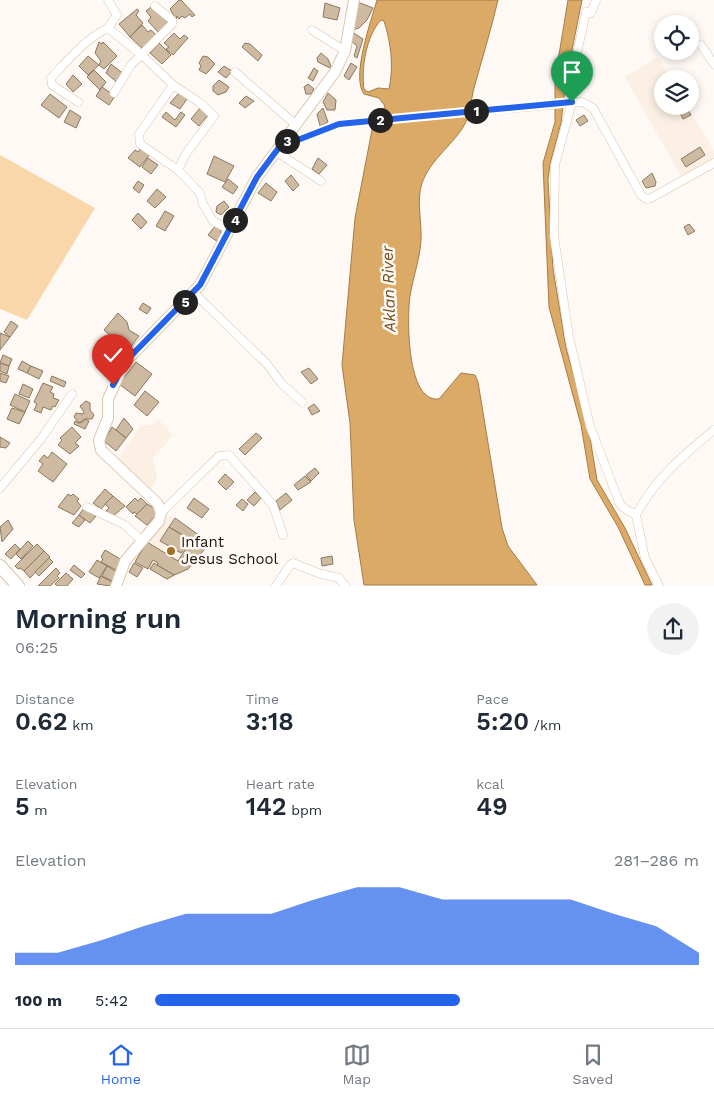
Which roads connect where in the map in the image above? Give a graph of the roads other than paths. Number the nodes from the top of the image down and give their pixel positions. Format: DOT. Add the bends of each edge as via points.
graph roads {
  1 [pos="108,0"];
  2 [pos="354,0"];
  3 [pos="596,0"];
  4 [pos="155,6"];
  5 [pos="108,28"];
  6 [pos="312,30"];
  7 [pos="701,45"];
  8 [pos="345,51"];
  9 [pos="142,55"];
  10 [pos="714,64"];
  11 [pos="235,72"];
  12 [pos="173,85"];
  13 [pos="114,93"];
  14 [pos="78,102"];
  15 [pos="570,102"];
  16 [pos="295,124"];
  17 [pos="283,142"];
  18 [pos="275,151"];
  19 [pos="714,163"];
  20 [pos="178,170"];
  21 [pos="320,181"];
  22 [pos="230,230"];
  23 [pos="194,293"];
  24 [pos="72,394"];
  25 [pos="302,402"];
  26 [pos="714,430"];
  27 [pos="0,488"];
  28 [pos="87,507"];
  29 [pos="161,513"];
  30 [pos="636,514"];
  31 [pos="283,535"];
  32 [pos="142,541"];
  33 [pos="0,566"];
  34 [pos="0,576"];
  35 [pos="119,584"];
  36 [pos="8,586"];
  37 [pos="18,586"];
  38 [pos="276,586"];
  39 [pos="345,586"];
  40 [pos="659,586"];
  1 -- 5 [label="street" via="117,15"];
  2 -- 8 [label="street"];
  3 -- 15 [label="street" via="591,13 586,12"];
  4 -- 9 [label="street" via="172,20 172,24"];
  5 -- 9 [label="street"];
  5 -- 14 [label="street" via="77,50 51,78 52,85"];
  6 -- 8 [label="street"];
  7 -- 10 [label="street"];
  8 -- 16 [label="street" via="335,72"];
  9 -- 12 [label="street"];
  9 -- 13 [label="street" via="131,65"];
  11 -- 16 [label="street"];
  12 -- 20 [label="street" via="138,140"];
  12 -- 20 [label="street" via="214,116 184,156"];
  15 -- 17 [label="street" via="333,125 295,141"];
  15 -- 19 [label="street" via="588,103 593,108 640,195 646,198"];
  15 -- 30 [label="street" via="554,173 557,266 569,337 590,426 619,502"];
  16 -- 17 [label="street"];
  17 -- 18 [label="street"];
  18 -- 21 [label="street"];
  18 -- 22 [label="street" via="257,177"];
  20 -- 22 [label="street" via="200,193 213,220"];
  22 -- 23 [label="street"];
  23 -- 25 [label="street"];
  23 -- 29 [label="street" via="125,362 110,392 108,418 99,440 103,453 158,504"];
  24 -- 27 [label="street" via="41,439"];
  26 -- 30 [label="street" via="655,483"];
  28 -- 32 [label="street" via="125,525"];
  29 -- 31 [label="street" via="219,456 228,455 273,505"];
  29 -- 32 [label="street"];
  30 -- 40 [label="street" via="645,558"];
  32 -- 35 [label="street" via="126,561"];
  33 -- 37 [label="main road"];
  34 -- 36 [label="main road"];
  38 -- 39 [label="street" via="294,563 339,578"];
}
